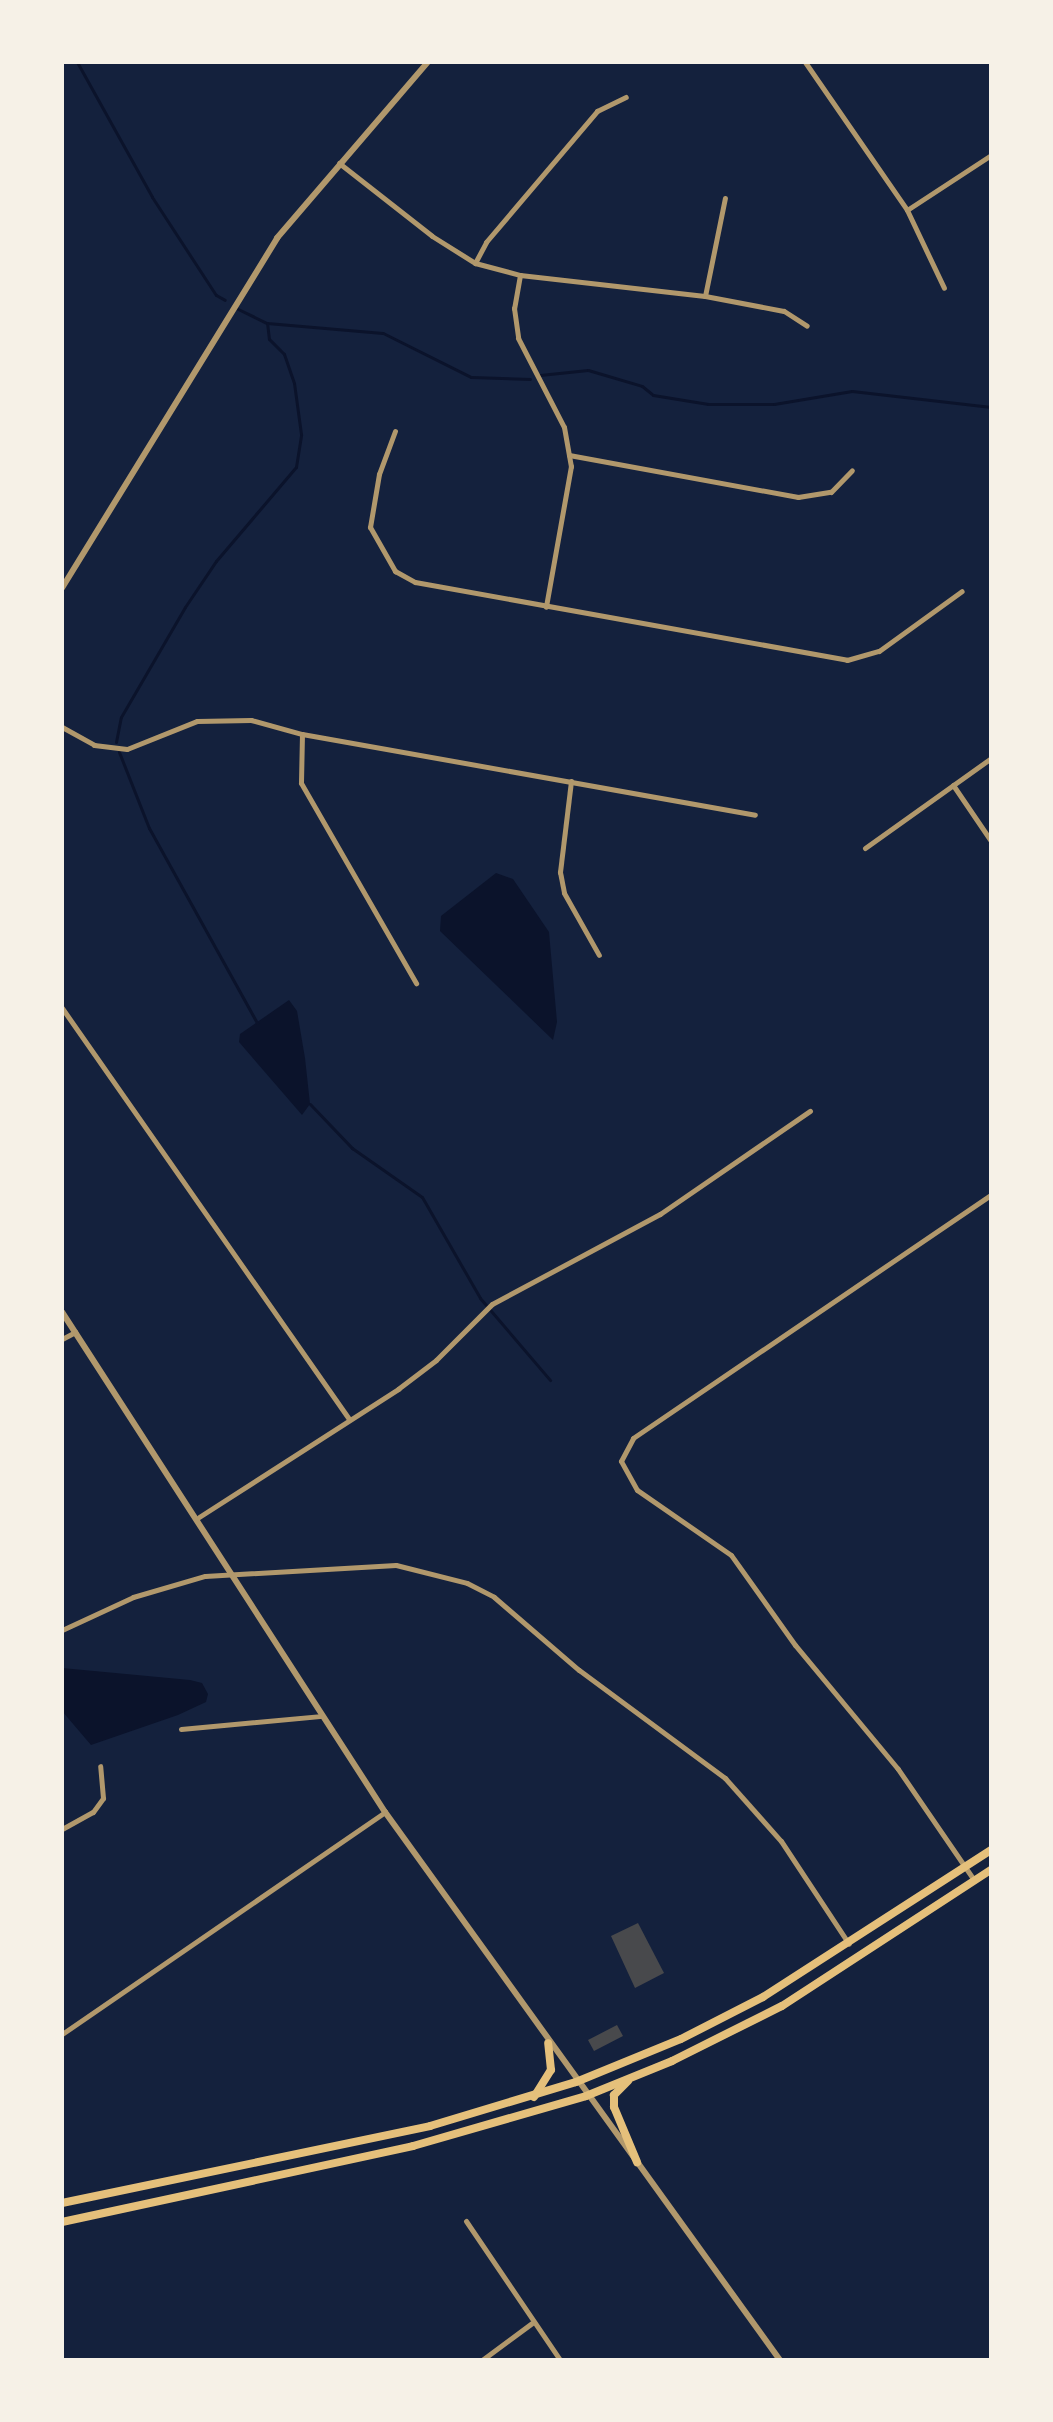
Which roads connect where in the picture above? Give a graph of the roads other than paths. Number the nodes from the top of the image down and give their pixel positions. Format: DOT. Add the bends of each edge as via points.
graph roads {
  1 [pos="428,62"];
  2 [pos="805,62"];
  3 [pos="626,97"];
  4 [pos="991,155"];
  5 [pos="339,163"];
  6 [pos="725,198"];
  7 [pos="907,210"];
  8 [pos="475,263"];
  9 [pos="520,275"];
  10 [pos="944,288"];
  11 [pos="705,296"];
  12 [pos="807,326"];
  13 [pos="395,431"];
  14 [pos="569,455"];
  15 [pos="852,470"];
  16 [pos="62,588"];
  17 [pos="962,591"];
  18 [pos="546,607"];
  19 [pos="62,727"];
  20 [pos="302,734"];
  21 [pos="991,758"];
  22 [pos="571,781"];
  23 [pos="953,785"];
  24 [pos="755,815"];
  25 [pos="991,841"];
  26 [pos="865,848"];
  27 [pos="599,955"];
  28 [pos="416,983"];
  29 [pos="62,1008"];
  30 [pos="810,1111"];
  31 [pos="991,1195"];
  32 [pos="62,1312"];
  33 [pos="75,1332"];
  34 [pos="62,1339"];
  35 [pos="349,1419"];
  36 [pos="199,1517"];
  37 [pos="233,1576"];
  38 [pos="62,1630"];
  39 [pos="322,1716"];
  40 [pos="181,1729"];
  41 [pos="100,1766"];
  42 [pos="385,1812"];
  43 [pos="62,1829"];
  44 [pos="991,1850"];
  45 [pos="965,1867"];
  46 [pos="991,1870"];
  47 [pos="975,1881"];
  48 [pos="850,1945"];
  49 [pos="62,2034"];
  50 [pos="548,2043"];
  51 [pos="630,2078"];
  52 [pos="576,2082"];
  53 [pos="586,2096"];
  54 [pos="534,2097"];
  55 [pos="637,2162"];
  56 [pos="62,2203"];
  57 [pos="466,2221"];
  58 [pos="62,2222"];
  59 [pos="532,2323"];
  60 [pos="482,2360"];
  61 [pos="560,2360"];
  62 [pos="780,2360"];
  1 -- 5 [label="street"];
  2 -- 7 [label="street"];
  3 -- 8 [label="street" via="597,111 486,242"];
  4 -- 7 [label="street"];
  5 -- 8 [label="street"];
  5 -- 16 [label="street" via="256,269"];
  6 -- 11 [label="street"];
  7 -- 10 [label="street"];
  8 -- 9 [label="street"];
  9 -- 11 [label="street"];
  9 -- 14 [label="street" via="514,308 518,338 558,413"];
  11 -- 12 [label="street" via="784,311"];
  13 -- 18 [label="street" via="379,474 370,527 395,571 415,582"];
  14 -- 15 [label="street" via="798,497 831,492"];
  14 -- 18 [label="street" via="571,477"];
  17 -- 18 [label="street" via="879,651 847,660"];
  19 -- 20 [label="street" via="110,749 127,749 197,721 220,718"];
  20 -- 22 [label="street"];
  20 -- 28 [label="street" via="301,783"];
  21 -- 23 [label="street"];
  22 -- 24 [label="street"];
  22 -- 27 [label="street" via="560,872 564,893"];
  23 -- 25 [label="street"];
  23 -- 26 [label="street"];
  29 -- 35 [label="street"];
  30 -- 35 [label="street" via="660,1214 492,1304 436,1360"];
  31 -- 45 [label="street" via="633,1438 621,1461 637,1490 731,1555 787,1634 898,1769"];
  32 -- 33 [label="street"];
  33 -- 34 [label="street"];
  33 -- 36 [label="street"];
  35 -- 36 [label="street"];
  36 -- 37 [label="street"];
  37 -- 38 [label="street" via="205,1576 133,1597"];
  37 -- 39 [label="street"];
  37 -- 48 [label="street" via="396,1565 467,1583 494,1597 579,1670 725,1778 781,1841"];
  39 -- 40 [label="street"];
  39 -- 42 [label="street"];
  41 -- 43 [label="street" via="103,1798 93,1812"];
  42 -- 49 [label="street"];
  42 -- 50 [label="street"];
  44 -- 45 [label="main road"];
  45 -- 47 [label="street"];
  45 -- 48 [label="main road"];
  46 -- 47 [label="main road"];
  47 -- 51 [label="main road" via="782,2006"];
  48 -- 52 [label="main road" via="704,2028"];
  50 -- 52 [label="street"];
  50 -- 54 [label="main road" via="551,2070"];
  51 -- 53 [label="main road"];
  51 -- 55 [label="main road" via="614,2095 614,2107"];
  52 -- 53 [label="street"];
  52 -- 54 [label="main road"];
  53 -- 55 [label="street"];
  53 -- 58 [label="main road" via="413,2146"];
  54 -- 56 [label="main road" via="430,2126"];
  55 -- 62 [label="street"];
  57 -- 59 [label="street"];
  59 -- 60 [label="street"];
  59 -- 61 [label="street"];
}
